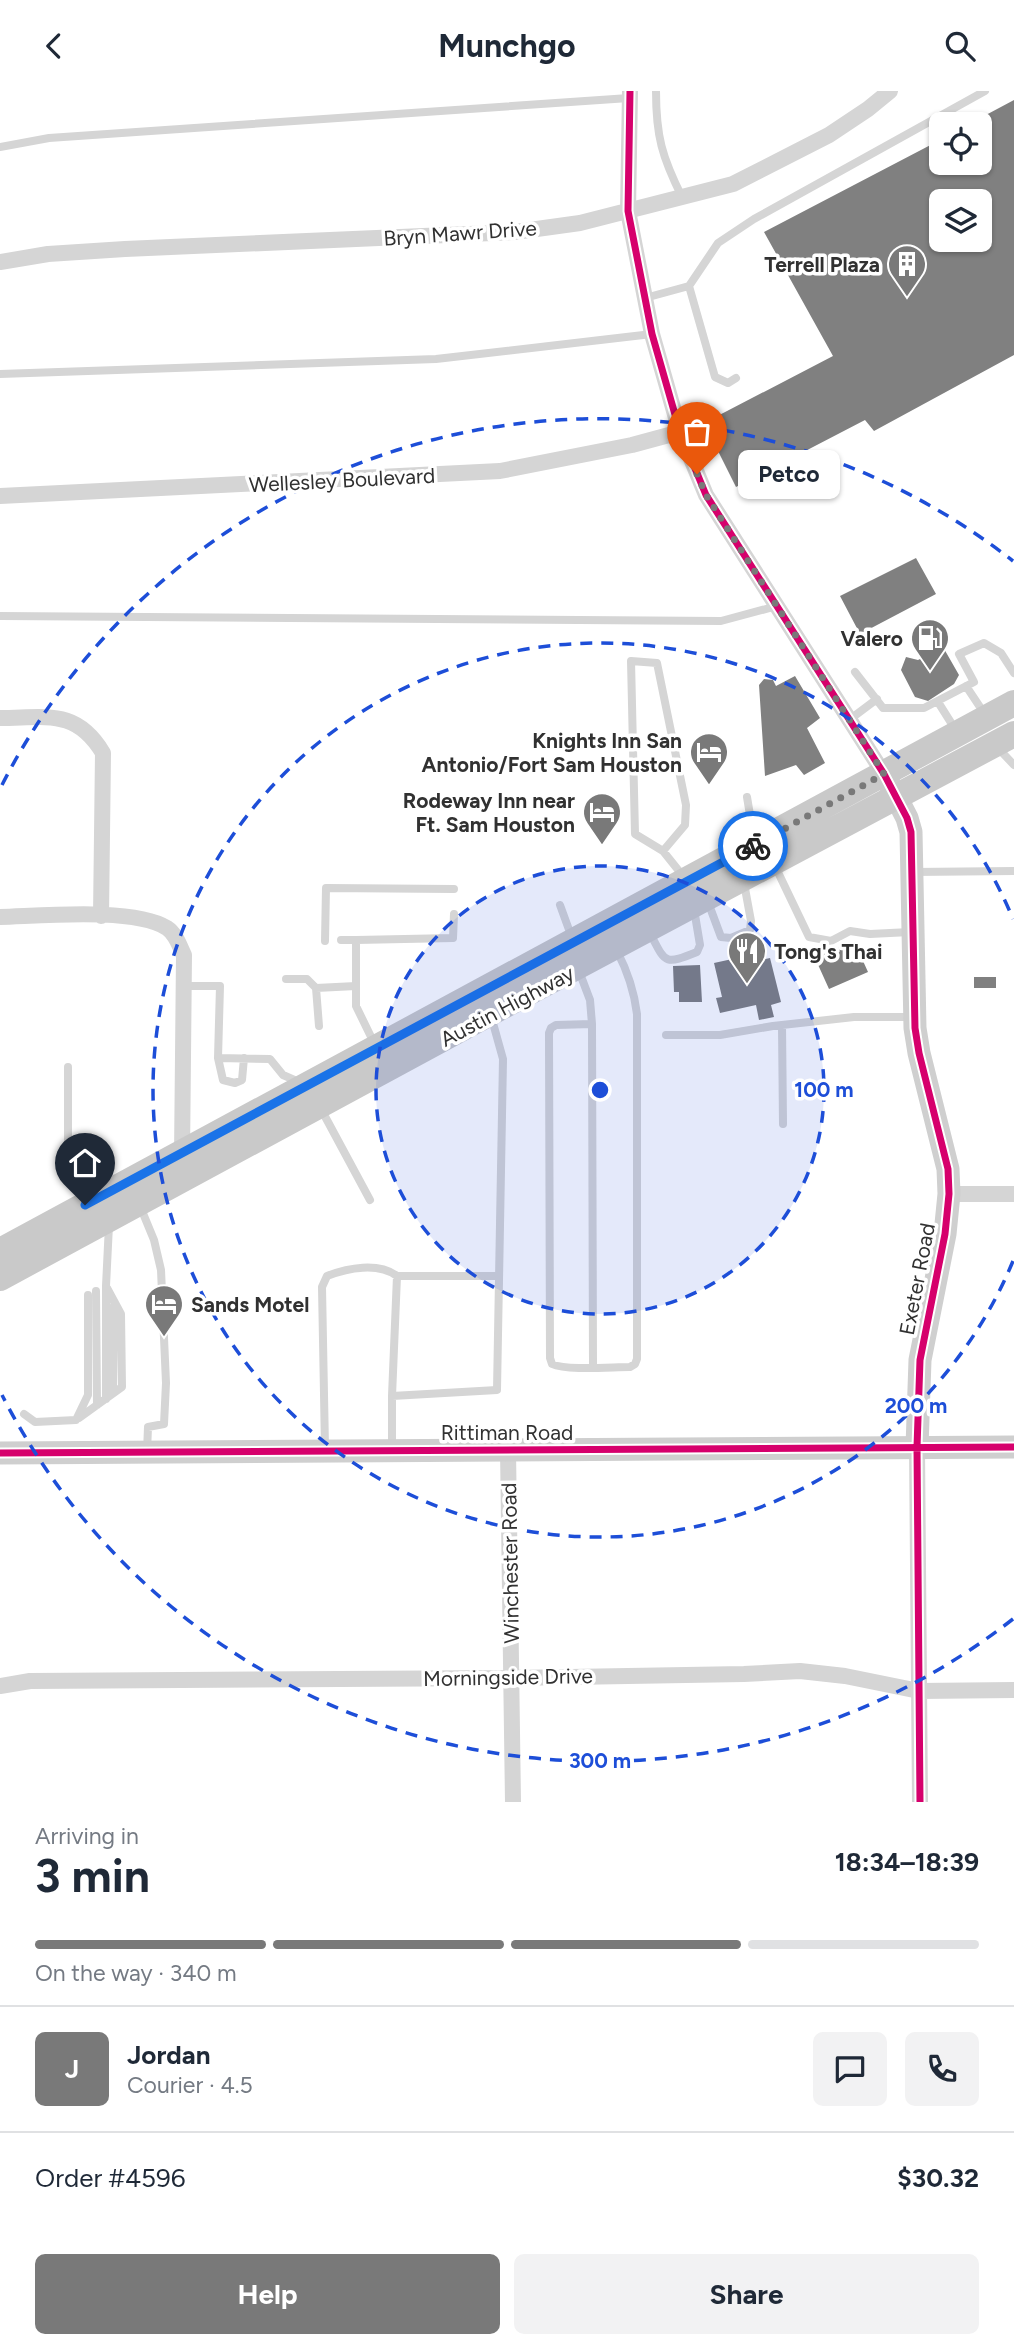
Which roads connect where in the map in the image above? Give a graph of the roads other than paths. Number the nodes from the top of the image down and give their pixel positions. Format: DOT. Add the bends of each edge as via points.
graph roads {
  1 [pos="656,91"];
  2 [pos="890,91"];
  3 [pos="985,91"];
  4 [pos="628,93"];
  5 [pos="0,146"];
  6 [pos="682,197"];
  7 [pos="628,211"];
  8 [pos="0,262"];
  9 [pos="689,286"];
  10 [pos="645,298"];
  11 [pos="652,334"];
  12 [pos="0,374"];
  13 [pos="736,378"];
  14 [pos="680,432"];
  15 [pos="0,496"];
  16 [pos="776,606"];
  17 [pos="0,616"];
  18 [pos="855,672"];
  19 [pos="1014,673"];
  20 [pos="966,686"];
  21 [pos="877,699"];
  22 [pos="938,702"];
  23 [pos="1014,703"];
  24 [pos="0,718"];
  25 [pos="987,718"];
  26 [pos="849,720"];
  27 [pos="958,734"];
  28 [pos="1004,740"];
  29 [pos="1014,765"];
  30 [pos="884,774"];
  31 [pos="747,797"];
  32 [pos="898,797"];
  33 [pos="755,845"];
  34 [pos="663,851"];
  35 [pos="774,863"];
  36 [pos="1014,870"];
  37 [pos="913,872"];
  38 [pos="744,879"];
  39 [pos="454,889"];
  40 [pos="696,895"];
  41 [pos="560,905"];
  42 [pos="454,914"];
  43 [pos="101,916"];
  44 [pos="0,917"];
  45 [pos="648,930"];
  46 [pos="914,932"];
  47 [pos="341,940"];
  48 [pos="356,940"];
  49 [pos="325,941"];
  50 [pos="615,948"];
  51 [pos="575,955"];
  52 [pos="286,979"];
  53 [pos="184,986"];
  54 [pos="356,986"];
  55 [pos="316,988"];
  56 [pos="490,1013"];
  57 [pos="915,1017"];
  58 [pos="592,1024"];
  59 [pos="782,1025"];
  60 [pos="319,1026"];
  61 [pos="666,1035"];
  62 [pos="376,1048"];
  63 [pos="218,1058"];
  64 [pos="244,1058"];
  65 [pos="68,1067"];
  66 [pos="314,1095"];
  67 [pos="783,1124"];
  68 [pos="182,1153"];
  69 [pos="182,1180"];
  70 [pos="949,1194"];
  71 [pos="1014,1194"];
  72 [pos="370,1200"];
  73 [pos="139,1203"];
  74 [pos="85,1205"];
  75 [pos="109,1219"];
  76 [pos="1,1246"];
  77 [pos="397,1276"];
  78 [pos="498,1276"];
  79 [pos="0,1279"];
  80 [pos="106,1286"];
  81 [pos="593,1367"];
  82 [pos="109,1396"];
  83 [pos="392,1396"];
  84 [pos="97,1405"];
  85 [pos="23,1414"];
  86 [pos="76,1420"];
  87 [pos="917,1447"];
  88 [pos="1014,1447"];
  89 [pos="508,1450"];
  90 [pos="325,1451"];
  91 [pos="392,1451"];
  92 [pos="0,1453"];
  93 [pos="146,1453"];
  94 [pos="512,1678"];
  95 [pos="0,1686"];
  96 [pos="1014,1690"];
  97 [pos="919,1691"];
  98 [pos="513,1802"];
  99 [pos="920,1802"];
  1 -- 6 [label="lane" via="659,143"];
  2 -- 6 [label="street, Bryn Mawr Drive" via="829,135 758,173"];
  3 -- 9 [label="lane" via="754,219 718,243"];
  4 -- 5 [label="lane" via="49,138"];
  4 -- 7 [label="street"];
  6 -- 7 [label="street, Bryn Mawr Drive"];
  7 -- 8 [label="street, Bryn Mawr Drive" via="515,232 125,249"];
  7 -- 10 [label="street"];
  9 -- 10 [label="lane"];
  9 -- 13 [label="lane" via="715,377 727,383"];
  10 -- 11 [label="street"];
  11 -- 12 [label="lane" via="436,359"];
  11 -- 14 [label="street"];
  14 -- 15 [label="street, Wellesley Boulevard" via="500,471"];
  14 -- 16 [label="street" via="706,495"];
  16 -- 17 [label="lane" via="722,621"];
  16 -- 26 [label="street"];
  18 -- 21 [label="lane"];
  19 -- 20 [label="lane" via="1001,653 984,643 959,654 974,682"];
  20 -- 22 [label="lane"];
  20 -- 25 [label="lane"];
  21 -- 22 [label="lane" via="883,708 925,708"];
  21 -- 26 [label="lane"];
  22 -- 27 [label="lane"];
  23 -- 25 [label="main road, Austin Highway"];
  24 -- 43 [label="street" via="68,719 93,736 103,753"];
  25 -- 27 [label="main road, Austin Highway"];
  26 -- 30 [label="street"];
  27 -- 30 [label="main road, Austin Highway"];
  28 -- 29 [label="lane"];
  28 -- 32 [label="main road, Austin Highway"];
  30 -- 32 [label="street, Exeter Road"];
  30 -- 33 [label="main road, Austin Highway"];
  31 -- 33 [label="lane"];
  32 -- 35 [label="main road, Austin Highway"];
  32 -- 37 [label="street, Exeter Road" via="911,832"];
  33 -- 40 [label="main road, Austin Highway"];
  34 -- 34 [label="lane" via="635,834 631,661 657,663 686,806 685,825"];
  34 -- 40 [label="lane"];
  35 -- 38 [label="main road, Austin Highway"];
  35 -- 46 [label="lane" via="809,937 831,941 850,931"];
  36 -- 37 [label="lane"];
  37 -- 46 [label="street, Exeter Road"];
  38 -- 40 [label="main road, Austin Highway"];
  38 -- 40 [label="lane" via="750,930 731,938 721,937"];
  39 -- 49 [label="lane" via="326,888"];
  40 -- 45 [label="main road, Austin Highway"];
  40 -- 45 [label="lane" via="697,952 676,960 663,958"];
  40 -- 51 [label="main road, Austin Highway"];
  41 -- 51 [label="lane"];
  42 -- 48 [label="lane" via="453,938"];
  43 -- 44 [label="street"];
  43 -- 53 [label="street" via="139,919 167,928 184,955"];
  45 -- 50 [label="main road, Austin Highway"];
  46 -- 57 [label="street, Exeter Road"];
  47 -- 48 [label="lane"];
  48 -- 54 [label="lane"];
  50 -- 51 [label="main road, Austin Highway"];
  50 -- 81 [label="lane" via="629,973 637,1014 637,1359 630,1367"];
  51 -- 56 [label="main road, Austin Highway"];
  51 -- 58 [label="lane" via="590,1000"];
  51 -- 62 [label="main road, Austin Highway"];
  52 -- 55 [label="lane" via="307,979"];
  53 -- 63 [label="lane" via="220,986"];
  53 -- 68 [label="street"];
  54 -- 55 [label="lane"];
  54 -- 62 [label="lane" via="356,1006"];
  55 -- 60 [label="lane"];
  56 -- 66 [label="main road, Austin Highway"];
  56 -- 78 [label="lane" via="503,1059"];
  57 -- 59 [label="lane" via="853,1017"];
  57 -- 70 [label="street, Exeter Road" via="919,1053 948,1169"];
  58 -- 81 [label="lane"];
  58 -- 81 [label="lane" via="556,1025 549,1033 550,1358 558,1367"];
  59 -- 61 [label="lane" via="720,1035"];
  59 -- 67 [label="lane"];
  62 -- 66 [label="main road, Austin Highway"];
  63 -- 64 [label="lane"];
  63 -- 64 [label="lane" via="223,1080 235,1083 242,1080"];
  64 -- 66 [label="lane" via="270,1059 283,1075"];
  65 -- 74 [label="lane" via="68,1171"];
  66 -- 68 [label="main road, Austin Highway"];
  66 -- 69 [label="main road, Austin Highway"];
  66 -- 72 [label="lane"];
  68 -- 69 [label="street"];
  68 -- 74 [label="main road, Austin Highway"];
  69 -- 73 [label="main road, Austin Highway"];
  70 -- 71 [label="street"];
  70 -- 87 [label="street, Exeter Road" via="920,1360"];
  73 -- 75 [label="main road, Austin Highway"];
  73 -- 93 [label="lane" via="161,1270 166,1356 164,1424 148,1427"];
  74 -- 76 [label="main road, Austin Highway"];
  75 -- 79 [label="main road, Austin Highway"];
  75 -- 80 [label="lane"];
  77 -- 78 [label="lane"];
  77 -- 83 [label="lane"];
  77 -- 90 [label="lane" via="375,1269 342,1270 327,1276 322,1287"];
  78 -- 83 [label="lane" via="496,1390"];
  80 -- 82 [label="lane"];
  80 -- 82 [label="lane" via="121,1314 122,1387"];
  82 -- 84 [label="lane"];
  83 -- 91 [label="lane"];
  84 -- 86 [label="lane"];
  84 -- 86 [label="lane" via="92,1293 88,1395"];
  85 -- 86 [label="lane" via="35,1422"];
  87 -- 88 [label="street, Rittiman Road"];
  87 -- 89 [label="street, Rittiman Road"];
  87 -- 97 [label="street, Exeter Road"];
  89 -- 91 [label="street, Rittiman Road"];
  89 -- 94 [label="street, Winchester Road"];
  90 -- 91 [label="street, Rittiman Road"];
  90 -- 93 [label="street, Rittiman Road"];
  92 -- 93 [label="street, Rittiman Road"];
  94 -- 95 [label="street, Morningside Drive" via="30,1681"];
  94 -- 97 [label="street, Morningside Drive" via="800,1671"];
  94 -- 98 [label="street, Winchester Road"];
  96 -- 97 [label="street, Morningside Drive"];
  97 -- 99 [label="street, Exeter Road"];
}
